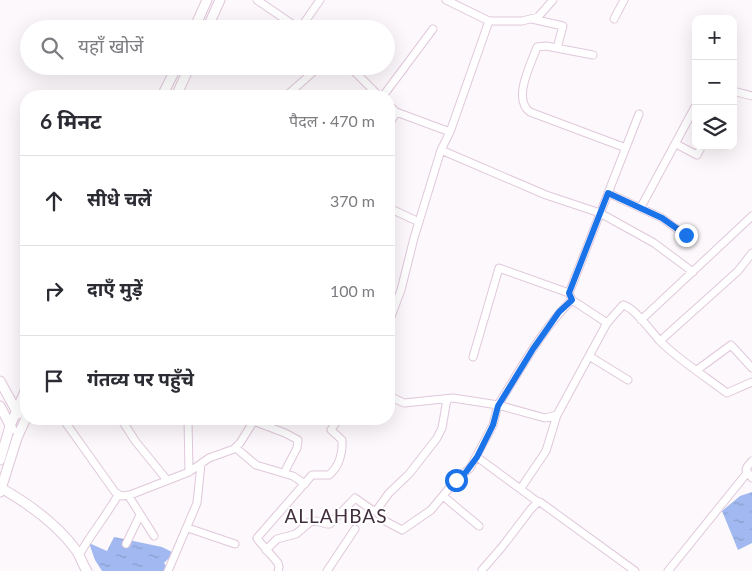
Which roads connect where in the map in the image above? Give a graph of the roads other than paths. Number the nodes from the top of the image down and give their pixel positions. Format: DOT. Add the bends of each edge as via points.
graph roads {
  1 [pos="207,0"];
  2 [pos="220,0"];
  3 [pos="257,0"];
  4 [pos="320,0"];
  5 [pos="446,0"];
  6 [pos="553,0"];
  7 [pos="624,0"];
  8 [pos="530,19"];
  9 [pos="614,19"];
  10 [pos="198,20"];
  11 [pos="211,20"];
  12 [pos="286,20"];
  13 [pos="305,20"];
  14 [pos="489,21"];
  15 [pos="433,29"];
  16 [pos="557,48"];
  17 [pos="594,55"];
  18 [pos="172,75"];
  19 [pos="186,75"];
  20 [pos="310,75"];
  21 [pos="359,75"];
  22 [pos="165,90"];
  23 [pos="179,90"];
  24 [pos="293,90"];
  25 [pos="375,90"];
  26 [pos="386,90"];
  27 [pos="737,92"];
  28 [pos="752,96"];
  29 [pos="396,112"];
  30 [pos="692,113"];
  31 [pos="639,114"];
  32 [pos="450,132"];
  33 [pos="676,144"];
  34 [pos="626,148"];
  35 [pos="441,150"];
  36 [pos="700,150"];
  37 [pos="608,193"];
  38 [pos="641,207"];
  39 [pos="395,211"];
  40 [pos="600,214"];
  41 [pos="752,216"];
  42 [pos="420,222"];
  43 [pos="686,235"];
  44 [pos="752,253"];
  45 [pos="693,272"];
  46 [pos="570,296"];
  47 [pos="395,306"];
  48 [pos="641,320"];
  49 [pos="606,323"];
  50 [pos="660,341"];
  51 [pos="589,356"];
  52 [pos="473,358"];
  53 [pos="752,368"];
  54 [pos="697,370"];
  55 [pos="628,380"];
  56 [pos="0,381"];
  57 [pos="752,382"];
  58 [pos="395,399"];
  59 [pos="447,399"];
  60 [pos="20,401"];
  61 [pos="0,406"];
  62 [pos="498,406"];
  63 [pos="16,410"];
  64 [pos="20,415"];
  65 [pos="556,415"];
  66 [pos="23,425"];
  67 [pos="67,425"];
  68 [pos="125,425"];
  69 [pos="188,425"];
  70 [pos="251,425"];
  71 [pos="266,425"];
  72 [pos="334,425"];
  73 [pos="10,426"];
  74 [pos="17,438"];
  75 [pos="236,448"];
  76 [pos="477,457"];
  77 [pos="0,460"];
  78 [pos="752,461"];
  79 [pos="201,464"];
  80 [pos="189,472"];
  81 [pos="284,473"];
  82 [pos="750,476"];
  83 [pos="167,480"];
  84 [pos="305,484"];
  85 [pos="521,488"];
  86 [pos="1,490"];
  87 [pos="118,495"];
  88 [pos="128,495"];
  89 [pos="443,496"];
  90 [pos="538,502"];
  91 [pos="376,511"];
  92 [pos="140,515"];
  93 [pos="479,526"];
  94 [pos="188,528"];
  95 [pos="355,529"];
  96 [pos="154,536"];
  97 [pos="126,544"];
  98 [pos="235,544"];
  99 [pos="266,550"];
  100 [pos="79,555"];
  101 [pos="482,570"];
  102 [pos="87,571"];
  103 [pos="168,571"];
  104 [pos="278,571"];
  105 [pos="327,571"];
  106 [pos="634,571"];
  107 [pos="668,571"];
  1 -- 10 [label="street"];
  2 -- 11 [label="street"];
  3 -- 12 [label="street"];
  4 -- 13 [label="street"];
  5 -- 14 [label="street"];
  6 -- 8 [label="street" via="540,15"];
  7 -- 9 [label="street"];
  8 -- 14 [label="street"];
  8 -- 16 [label="street" via="563,26"];
  14 -- 32 [label="street"];
  15 -- 26 [label="street"];
  16 -- 17 [label="street"];
  16 -- 34 [label="street" via="537,47 523,85 523,105 530,112"];
  18 -- 22 [label="street"];
  19 -- 23 [label="street"];
  20 -- 24 [label="street"];
  21 -- 25 [label="street"];
  27 -- 28 [label="street"];
  29 -- 32 [label="street"];
  30 -- 33 [label="street"];
  31 -- 34 [label="street"];
  32 -- 35 [label="street"];
  33 -- 36 [label="street" via="697,155"];
  33 -- 38 [label="street"];
  34 -- 37 [label="street"];
  35 -- 40 [label="street" via="546,195"];
  35 -- 42 [label="street"];
  37 -- 38 [label="street"];
  37 -- 40 [label="street"];
  38 -- 43 [label="street"];
  39 -- 42 [label="street"];
  40 -- 45 [label="street" via="654,243"];
  40 -- 46 [label="street"];
  41 -- 45 [label="street"];
  42 -- 47 [label="street"];
  44 -- 50 [label="street" via="738,271"];
  45 -- 48 [label="street"];
  46 -- 49 [label="street"];
  46 -- 52 [label="street" via="499,268"];
  46 -- 62 [label="street"];
  48 -- 49 [label="street" via="623,305"];
  48 -- 50 [label="street"];
  49 -- 51 [label="street"];
  50 -- 54 [label="street"];
  51 -- 55 [label="street"];
  51 -- 65 [label="street"];
  53 -- 54 [label="street" via="731,345"];
  54 -- 57 [label="street" via="727,393"];
  56 -- 63 [label="street"];
  58 -- 59 [label="street" via="404,403"];
  59 -- 62 [label="street"];
  59 -- 91 [label="street" via="439,435"];
  60 -- 63 [label="street"];
  61 -- 73 [label="street"];
  62 -- 65 [label="street" via="545,418"];
  62 -- 76 [label="street" via="493,425"];
  63 -- 64 [label="street"];
  63 -- 73 [label="street"];
  65 -- 85 [label="street" via="546,452"];
  66 -- 74 [label="street"];
  67 -- 87 [label="street"];
  68 -- 83 [label="street"];
  69 -- 80 [label="street"];
  70 -- 75 [label="street"];
  71 -- 81 [label="street" via="298,440"];
  72 -- 84 [label="street" via="331,430 342,440 342,454 336,468 329,475 312,475"];
  73 -- 74 [label="street"];
  73 -- 77 [label="street"];
  74 -- 86 [label="street"];
  75 -- 79 [label="street"];
  75 -- 81 [label="street" via="256,465"];
  76 -- 85 [label="street"];
  76 -- 89 [label="street"];
  78 -- 82 [label="street" via="747,466"];
  79 -- 80 [label="street"];
  79 -- 94 [label="street" via="198,497"];
  80 -- 83 [label="street"];
  81 -- 84 [label="street"];
  82 -- 107 [label="street"];
  83 -- 88 [label="street"];
  84 -- 99 [label="street" via="259,536"];
  85 -- 90 [label="street"];
  86 -- 100 [label="street" via="44,517"];
  87 -- 88 [label="street"];
  87 -- 100 [label="street"];
  88 -- 92 [label="street"];
  89 -- 91 [label="street" via="428,512 402,530 385,521"];
  89 -- 93 [label="street"];
  90 -- 101 [label="street"];
  90 -- 106 [label="street"];
  91 -- 99 [label="street" via="355,498 330,524 310,522 296,534 277,539"];
  92 -- 96 [label="street"];
  92 -- 97 [label="street"];
  94 -- 98 [label="street"];
  94 -- 103 [label="street"];
  95 -- 105 [label="street"];
  99 -- 104 [label="street" via="279,565"];
  100 -- 102 [label="street"];
}
